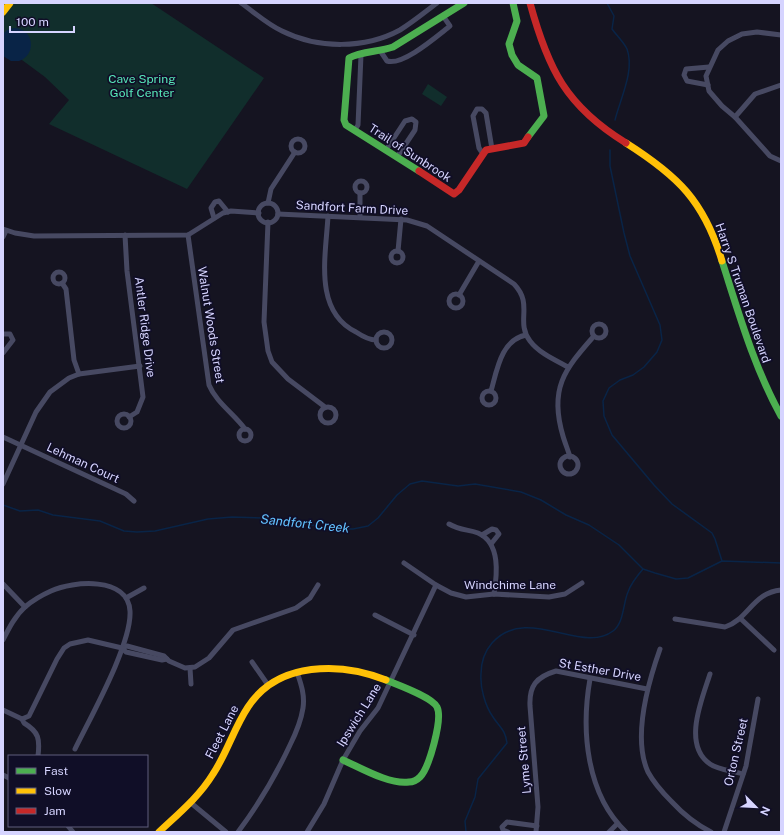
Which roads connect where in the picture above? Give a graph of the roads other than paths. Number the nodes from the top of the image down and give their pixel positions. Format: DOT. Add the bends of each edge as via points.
graph roads {
  1 [pos="10,3"];
  2 [pos="241,3"];
  3 [pos="437,3"];
  4 [pos="464,3"];
  5 [pos="513,3"];
  6 [pos="530,3"];
  7 [pos="3,12"];
  8 [pos="442,16"];
  9 [pos="781,35"];
  10 [pos="381,52"];
  11 [pos="361,55"];
  12 [pos="709,67"];
  13 [pos="708,85"];
  14 [pos="781,85"];
  15 [pos="735,116"];
  16 [pos="355,130"];
  17 [pos="492,149"];
  18 [pos="386,150"];
  19 [pos="294,152"];
  20 [pos="483,154"];
  21 [pos="397,157"];
  22 [pos="781,161"];
  23 [pos="360,193"];
  24 [pos="268,203"];
  25 [pos="228,212"];
  26 [pos="259,213"];
  27 [pos="278,214"];
  28 [pos="328,216"];
  29 [pos="360,217"];
  30 [pos="214,218"];
  31 [pos="401,219"];
  32 [pos="268,222"];
  33 [pos="4,230"];
  34 [pos="125,235"];
  35 [pos="188,235"];
  36 [pos="3,237"];
  37 [pos="398,251"];
  38 [pos="479,261"];
  39 [pos="62,283"];
  40 [pos="459,295"];
  41 [pos="3,334"];
  42 [pos="526,335"];
  43 [pos="594,336"];
  44 [pos="376,340"];
  45 [pos="3,353"];
  46 [pos="140,366"];
  47 [pos="568,367"];
  48 [pos="79,374"];
  49 [pos="491,391"];
  50 [pos="324,407"];
  51 [pos="781,416"];
  52 [pos="129,417"];
  53 [pos="245,429"];
  54 [pos="3,437"];
  55 [pos="22,445"];
  56 [pos="570,457"];
  57 [pos="3,484"];
  58 [pos="134,501"];
  59 [pos="450,524"];
  60 [pos="482,535"];
  61 [pos="491,544"];
  62 [pos="404,563"];
  63 [pos="582,583"];
  64 [pos="3,584"];
  65 [pos="318,585"];
  66 [pos="436,585"];
  67 [pos="144,588"];
  68 [pos="781,590"];
  69 [pos="494,594"];
  70 [pos="126,598"];
  71 [pos="25,607"];
  72 [pos="375,615"];
  73 [pos="675,619"];
  74 [pos="741,619"];
  75 [pos="414,635"];
  76 [pos="3,640"];
  77 [pos="122,648"];
  78 [pos="660,649"];
  79 [pos="774,650"];
  80 [pos="252,662"];
  81 [pos="190,668"];
  82 [pos="297,672"];
  83 [pos="710,674"];
  84 [pos="590,678"];
  85 [pos="391,683"];
  86 [pos="191,684"];
  87 [pos="268,685"];
  88 [pos="532,687"];
  89 [pos="647,689"];
  90 [pos="758,699"];
  91 [pos="3,710"];
  92 [pos="29,716"];
  93 [pos="22,719"];
  94 [pos="29,725"];
  95 [pos="75,749"];
  96 [pos="38,755"];
  97 [pos="343,760"];
  98 [pos="743,774"];
  99 [pos="191,803"];
  100 [pos="617,824"];
  101 [pos="537,829"];
  102 [pos="158,832"];
  103 [pos="226,832"];
  104 [pos="238,832"];
  105 [pos="306,832"];
  106 [pos="508,832"];
  107 [pos="609,832"];
  108 [pos="626,832"];
  109 [pos="711,832"];
  110 [pos="724,832"];
  1 -- 7 [label="street"];
  2 -- 3 [label="street" via="272,25 290,34 315,42 361,44 388,35 415,20"];
  4 -- 8 [label="street, Trail of Sunbrook"];
  5 -- 17 [label="street, Trail of Sunbrook" via="517,21 510,39 510,49 518,65 538,78 544,116 524,143"];
  6 -- 51 [label="street, Harry S Truman Boulevard" via="542,46 564,90 595,122 667,170 682,184 700,208 717,243 759,375"];
  8 -- 10 [label="street, Trail of Sunbrook" via="413,38"];
  8 -- 10 [label="street" via="450,26 416,51 391,62 387,61"];
  9 -- 12 [label="street" via="766,31 742,34 718,50"];
  10 -- 11 [label="street, Trail of Sunbrook"];
  11 -- 16 [label="street" via="358,124"];
  11 -- 16 [label="street, Trail of Sunbrook" via="352,56 348,61 344,120 346,125"];
  12 -- 13 [label="street" via="706,76"];
  12 -- 13 [label="street" via="690,67 684,75 688,81"];
  13 -- 15 [label="street" via="709,91"];
  14 -- 15 [label="street" via="755,94"];
  15 -- 22 [label="street" via="770,156"];
  16 -- 18 [label="street, Trail of Sunbrook"];
  17 -- 20 [label="street, Trail of Sunbrook" via="486,150"];
  17 -- 20 [label="street" via="486,113 482,109 477,109 473,116 479,148"];
  18 -- 21 [label="street, Trail of Sunbrook"];
  18 -- 21 [label="street" via="405,121 412,119 417,126"];
  19 -- 24 [label="street" via="271,189"];
  20 -- 21 [label="street, Trail of Sunbrook" via="455,194"];
  23 -- 29 [label="street"];
  24 -- 26 [label="street" via="260,207"];
  24 -- 27 [label="street" via="276,206"];
  25 -- 26 [label="street"];
  25 -- 30 [label="street"];
  25 -- 30 [label="street" via="222,203 215,202 211,208"];
  26 -- 32 [label="street" via="260,218"];
  27 -- 28 [label="street, Sandfort Farm Drive"];
  27 -- 32 [label="street" via="274,221"];
  28 -- 29 [label="street, Sandfort Farm Drive"];
  28 -- 44 [label="street" via="325,290 331,309 351,330"];
  29 -- 31 [label="street, Sandfort Farm Drive"];
  30 -- 35 [label="street"];
  31 -- 37 [label="street"];
  31 -- 38 [label="street, Sandfort Farm Drive" via="426,226"];
  32 -- 50 [label="street" via="264,322 268,351 272,362 288,379"];
  33 -- 34 [label="street" via="34,236"];
  33 -- 36 [label="street"];
  34 -- 35 [label="street"];
  34 -- 46 [label="street, Antler Ridge Drive" via="127,271"];
  35 -- 53 [label="street, Walnut Woods Street" via="208,385 218,400"];
  38 -- 40 [label="street"];
  38 -- 42 [label="street, Sandfort Farm Drive" via="519,289 525,303 523,328"];
  39 -- 48 [label="street" via="66,289 74,360"];
  41 -- 45 [label="street" via="10,334 13,340"];
  42 -- 47 [label="street" via="536,348"];
  42 -- 49 [label="street" via="517,338 506,347"];
  43 -- 47 [label="street"];
  46 -- 48 [label="street"];
  46 -- 52 [label="street, Antler Ridge Drive" via="143,401 137,412"];
  47 -- 56 [label="street" via="559,387 558,408 562,436"];
  48 -- 55 [label="street" via="60,384 42,402"];
  54 -- 55 [label="street, Lehman Court"];
  55 -- 57 [label="street"];
  55 -- 58 [label="street, Lehman Court" via="126,494"];
  59 -- 60 [label="street" via="459,530"];
  60 -- 61 [label="street"];
  60 -- 61 [label="street" via="492,529 496,530 498,537"];
  61 -- 69 [label="street" via="495,558"];
  62 -- 66 [label="street, Windchime Lane"];
  63 -- 69 [label="street, Windchime Lane" via="565,594 549,597"];
  64 -- 71 [label="street"];
  65 -- 81 [label="street" via="310,598 296,608 233,630 206,660"];
  66 -- 69 [label="street, Windchime Lane" via="459,596"];
  66 -- 75 [label="street, Ipswich Lane"];
  67 -- 70 [label="street"];
  68 -- 74 [label="street" via="772,591 752,604"];
  70 -- 71 [label="street" via="118,590 106,585 73,585 51,590"];
  70 -- 77 [label="street" via="130,618"];
  71 -- 76 [label="street" via="11,623"];
  72 -- 75 [label="street"];
  73 -- 74 [label="street" via="725,627"];
  74 -- 79 [label="street"];
  75 -- 85 [label="street, Ipswich Lane"];
  77 -- 81 [label="street" via="126,652 167,659"];
  77 -- 92 [label="street" via="88,640 64,648"];
  77 -- 95 [label="street"];
  78 -- 89 [label="street"];
  80 -- 87 [label="street"];
  81 -- 86 [label="street"];
  82 -- 85 [label="street, Fleet Lane" via="342,666"];
  82 -- 87 [label="street, Fleet Lane"];
  82 -- 104 [label="street" via="303,690 304,707 300,723 276,777"];
  83 -- 98 [label="street" via="698,714 697,747 710,764"];
  84 -- 88 [label="street, St Esther Drive" via="556,671 541,676"];
  84 -- 89 [label="street, St Esther Drive"];
  84 -- 100 [label="street" via="585,720 590,761 599,794"];
  85 -- 97 [label="street, Ipswich Lane" via="378,708 360,731"];
  85 -- 97 [label="street, Fleet Lane" via="430,700 438,710 438,721 422,776 412,782 394,782"];
  87 -- 99 [label="street, Fleet Lane" via="248,707 223,757"];
  88 -- 101 [label="street, Lyme Street" via="529,695 538,807"];
  89 -- 109 [label="street" via="642,744 648,770 660,790 687,818"];
  90 -- 98 [label="street, Orton Street"];
  91 -- 93 [label="street"];
  92 -- 93 [label="street"];
  92 -- 94 [label="street"];
  93 -- 94 [label="street"];
  94 -- 96 [label="street" via="37,733"];
  97 -- 105 [label="street, Ipswich Lane" via="324,804"];
  98 -- 110 [label="street, Orton Street"];
  99 -- 102 [label="street, Fleet Lane"];
  99 -- 103 [label="street"];
  100 -- 107 [label="street"];
  100 -- 108 [label="street"];
  101 -- 106 [label="street" via="507,822 502,827"];
}
